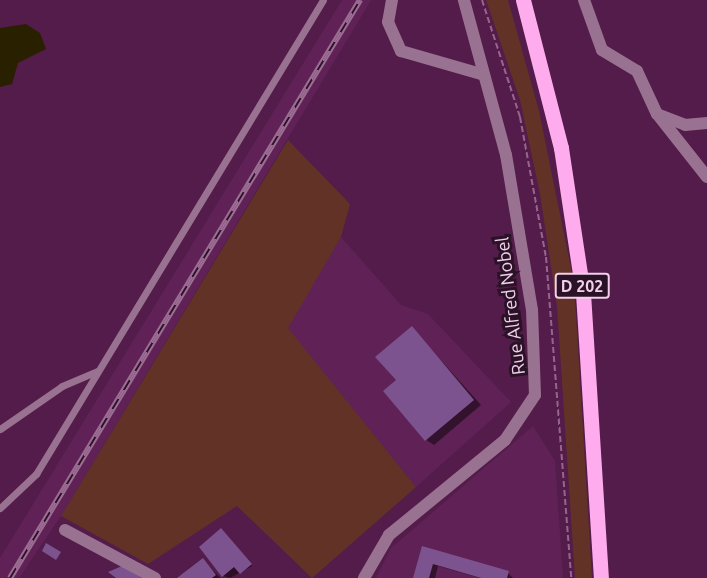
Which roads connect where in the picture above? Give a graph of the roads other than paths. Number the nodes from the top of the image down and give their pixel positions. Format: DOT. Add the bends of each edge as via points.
graph roads {
  1 [pos="323,0"];
  2 [pos="392,0"];
  3 [pos="464,0"];
  4 [pos="523,0"];
  5 [pos="584,0"];
  6 [pos="484,75"];
  7 [pos="657,114"];
  8 [pos="707,123"];
  9 [pos="707,177"];
  10 [pos="97,371"];
  11 [pos="0,429"];
  12 [pos="0,508"];
  13 [pos="65,530"];
  14 [pos="155,578"];
  15 [pos="364,578"];
  16 [pos="601,578"];
  1 -- 10 [label="lane"];
  2 -- 6 [label="street" via="388,22 401,51"];
  3 -- 6 [label="street, Rue Alfred Nobel"];
  4 -- 16 [label="main road, D 202" via="561,148 583,293"];
  5 -- 7 [label="street" via="602,50 637,71"];
  6 -- 15 [label="street, Rue Alfred Nobel" via="506,155 527,279 537,353 535,395 505,440 389,535"];
  7 -- 8 [label="street" via="685,125"];
  7 -- 9 [label="street"];
  10 -- 11 [label="lane" via="62,386"];
  10 -- 12 [label="lane" via="36,474"];
  13 -- 14 [label="street"];
}
